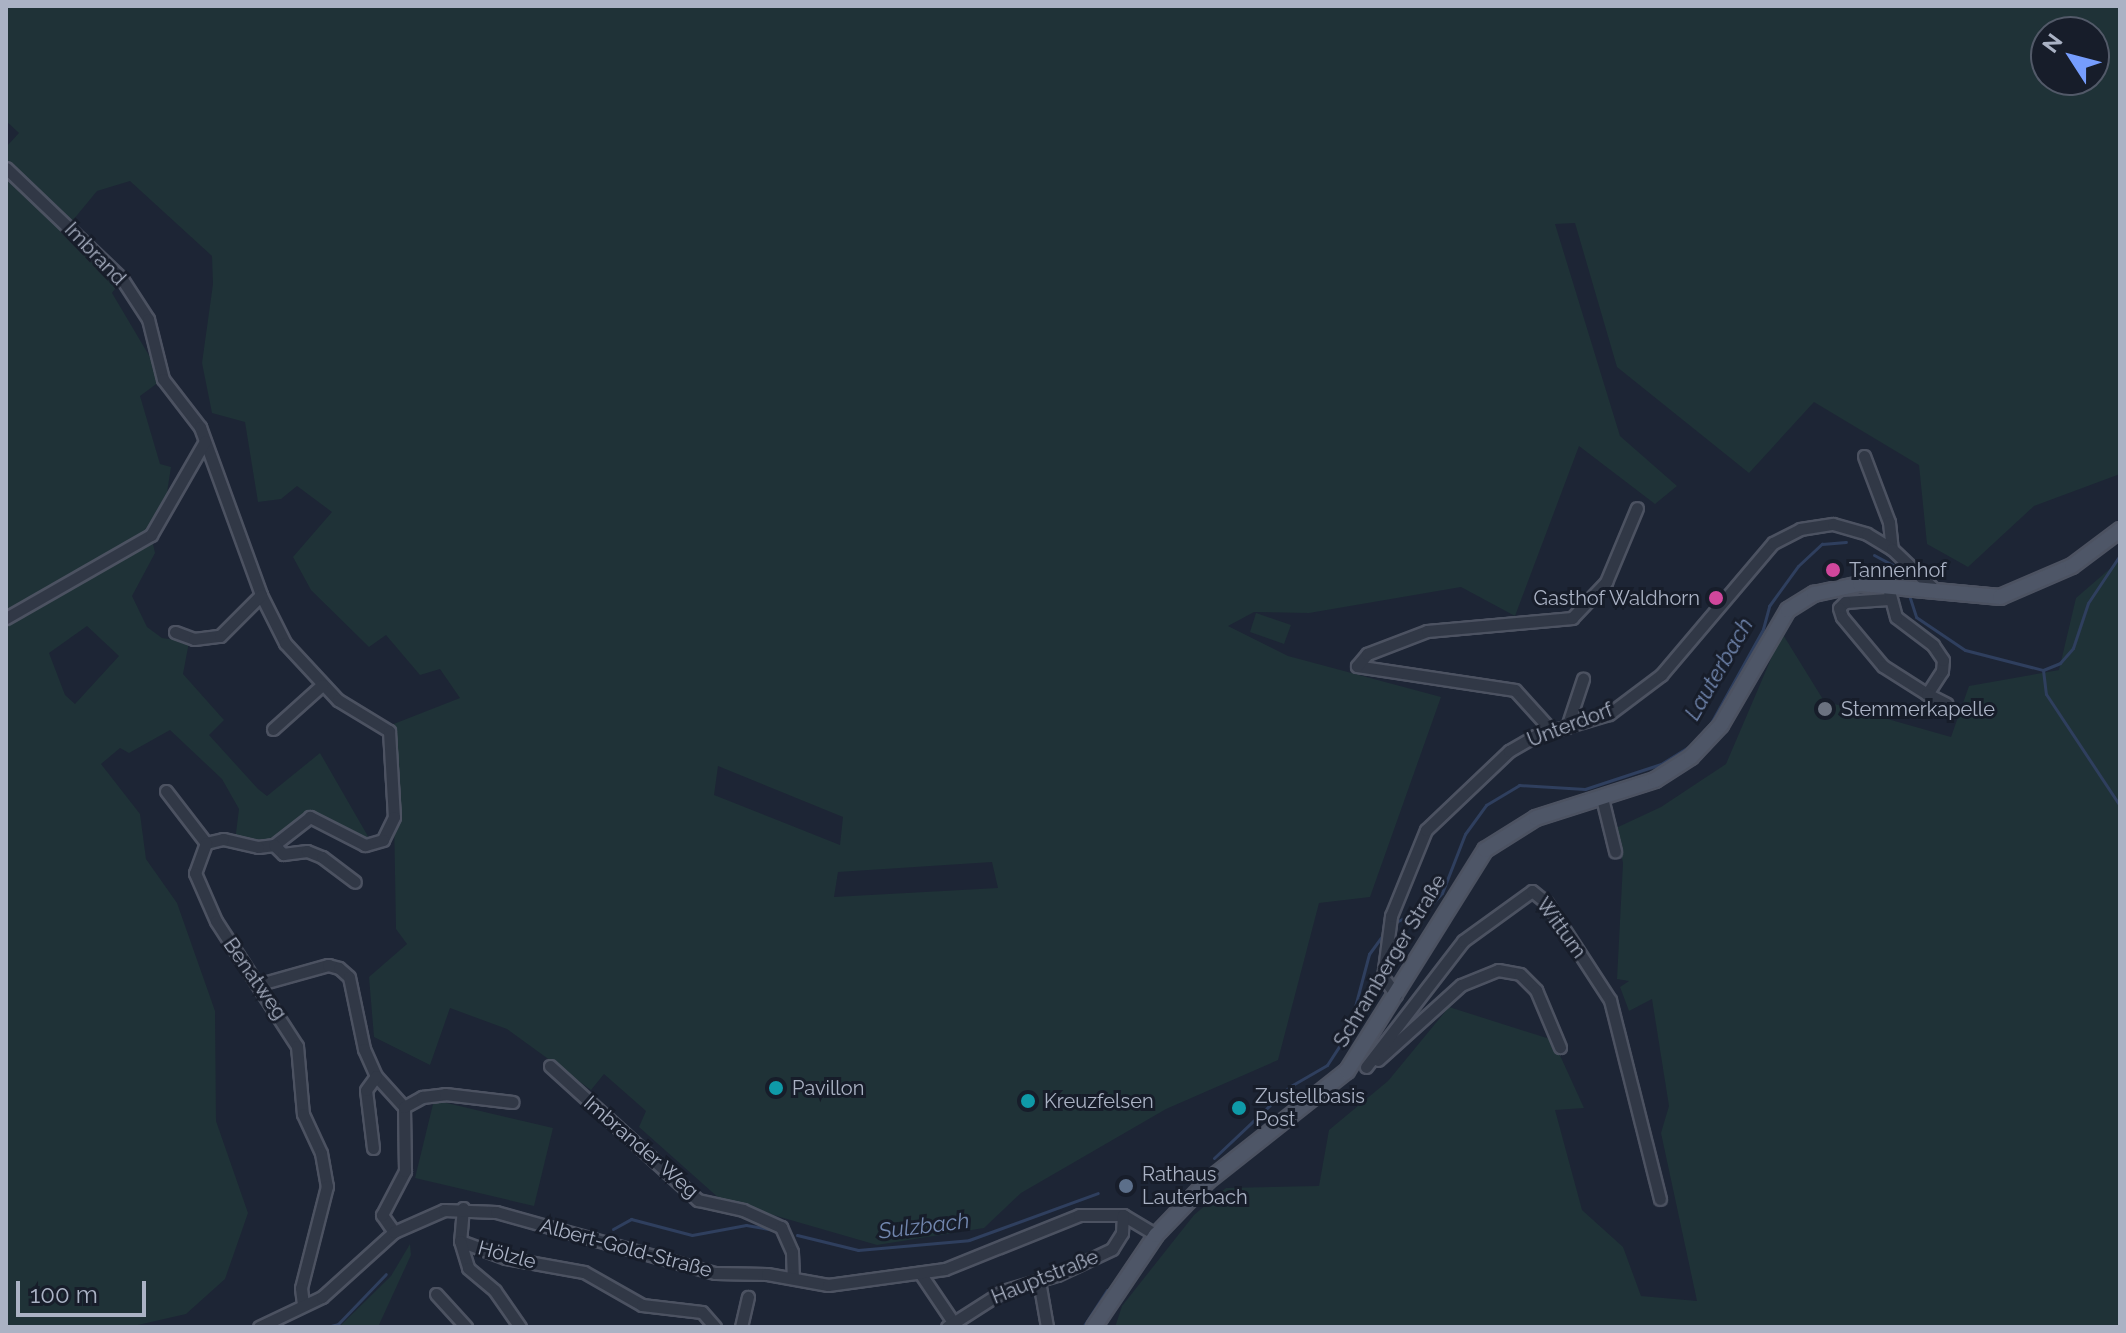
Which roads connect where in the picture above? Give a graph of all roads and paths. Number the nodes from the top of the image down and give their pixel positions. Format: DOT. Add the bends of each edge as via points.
graph roads {
  1 [pos="6,168"];
  2 [pos="205,441"];
  3 [pos="1864,456"];
  4 [pos="1637,508"];
  5 [pos="2120,530"];
  6 [pos="1892,549"];
  7 [pos="1892,591"];
  8 [pos="1938,593"];
  9 [pos="261,595"];
  10 [pos="6,618"];
  11 [pos="175,632"];
  12 [pos="1583,679"];
  13 [pos="322,685"];
  14 [pos="1927,694"];
  15 [pos="1947,704"];
  16 [pos="1567,727"];
  17 [pos="273,729"];
  18 [pos="1552,731"];
  19 [pos="166,791"];
  20 [pos="1602,798"];
  21 [pos="206,843"];
  22 [pos="274,845"];
  23 [pos="1615,851"];
  24 [pos="355,882"];
  25 [pos="260,984"];
  26 [pos="1396,995"];
  27 [pos="1560,1047"];
  28 [pos="550,1066"];
  29 [pos="1366,1067"];
  30 [pos="1347,1071"];
  31 [pos="376,1076"];
  32 [pos="513,1102"];
  33 [pos="404,1107"];
  34 [pos="373,1148"];
  35 [pos="1660,1199"];
  36 [pos="463,1208"];
  37 [pos="1123,1215"];
  38 [pos="394,1232"];
  39 [pos="1156,1235"];
  40 [pos="460,1241"];
  41 [pos="920,1273"];
  42 [pos="793,1278"];
  43 [pos="1039,1281"];
  44 [pos="436,1294"];
  45 [pos="748,1297"];
  46 [pos="303,1305"];
  47 [pos="950,1324"];
  48 [pos="259,1327"];
  49 [pos="466,1327"];
  50 [pos="520,1327"];
  51 [pos="715,1327"];
  52 [pos="741,1327"];
  53 [pos="1047,1327"];
  54 [pos="1094,1327"];
  1 -- 2 [label="street, Imbrand" via="122,279 148,319 163,379"];
  2 -- 9 [label="street, Imbrand"];
  2 -- 10 [label="street" via="151,535"];
  3 -- 6 [label="street" via="1889,522"];
  4 -- 18 [label="street" via="1606,582 1572,618 1427,631 1367,654 1357,666 1515,690"];
  5 -- 8 [label="main road, Schramberger Straße" via="2072,566 2000,597"];
  6 -- 8 [label="street, Unterdorf"];
  6 -- 16 [label="street, Unterdorf" via="1867,534 1833,524 1800,529 1773,543 1669,669 1609,714"];
  7 -- 8 [label="main road, Schramberger Straße"];
  7 -- 14 [label="street" via="1896,617 1933,645 1943,660"];
  7 -- 14 [label="street" via="1845,602 1839,608 1842,617 1883,666"];
  7 -- 20 [label="main road, Schramberger Straße" via="1838,587 1788,610 1709,740 1655,780"];
  9 -- 11 [label="street" via="220,636 194,639"];
  9 -- 13 [label="street, Imbrand" via="285,643"];
  12 -- 16 [label="street"];
  13 -- 17 [label="street"];
  13 -- 22 [label="street, Imbrand" via="348,708 389,731 394,823 383,840 365,845 310,817"];
  14 -- 15 [label="street"];
  16 -- 18 [label="street, Unterdorf"];
  18 -- 26 [label="street, Unterdorf" via="1495,761 1426,830 1390,920 1383,977"];
  19 -- 21 [label="street"];
  20 -- 23 [label="street"];
  20 -- 26 [label="main road, Schramberger Straße" via="1536,818 1485,850 1451,897"];
  21 -- 22 [label="street" via="223,839"];
  21 -- 25 [label="street, Benatweg" via="195,873 202,892 230,948"];
  22 -- 24 [label="street" via="283,854 307,851 322,857"];
  25 -- 31 [label="street" via="328,965 339,968 352,986 364,1049"];
  25 -- 46 [label="street, Benatweg" via="297,1046 303,1114 321,1153 327,1186 301,1288"];
  26 -- 30 [label="main road, Schramberger Straße"];
  27 -- 29 [label="street" via="1536,990 1520,974 1498,970 1461,985"];
  28 -- 42 [label="street, Imbrander Weg" via="698,1200 743,1210 781,1227 792,1252"];
  29 -- 30 [label="street"];
  29 -- 35 [label="street, Wittum" via="1463,941 1532,891 1547,903 1610,1000"];
  30 -- 39 [label="main road, Schramberger Straße" via="1235,1156"];
  31 -- 33 [label="street"];
  31 -- 34 [label="street" via="366,1090"];
  32 -- 33 [label="street" via="445,1094 422,1097"];
  33 -- 38 [label="street" via="405,1171 382,1215"];
  36 -- 38 [label="street" via="418,1218"];
  36 -- 40 [label="street, Hölzle"];
  36 -- 42 [label="street, Albert-Gold-Straße" via="496,1212 715,1273"];
  37 -- 39 [label="street"];
  37 -- 41 [label="street, Albert-Gold-Straße" via="1061,1219 962,1263"];
  37 -- 43 [label="street, Hauptstraße" via="1122,1233 1112,1249"];
  38 -- 46 [label="street" via="342,1283"];
  39 -- 54 [label="main road, Schramberger Straße"];
  40 -- 50 [label="street" via="468,1268 495,1291"];
  40 -- 51 [label="street, Hölzle" via="506,1258 584,1272 642,1305 702,1312"];
  41 -- 42 [label="street, Albert-Gold-Straße" via="838,1284"];
  41 -- 47 [label="street"];
  43 -- 47 [label="street, Hauptstraße" via="1003,1291"];
  43 -- 53 [label="street"];
  44 -- 49 [label="street"];
  45 -- 52 [label="street"];
  46 -- 48 [label="street"];
}
